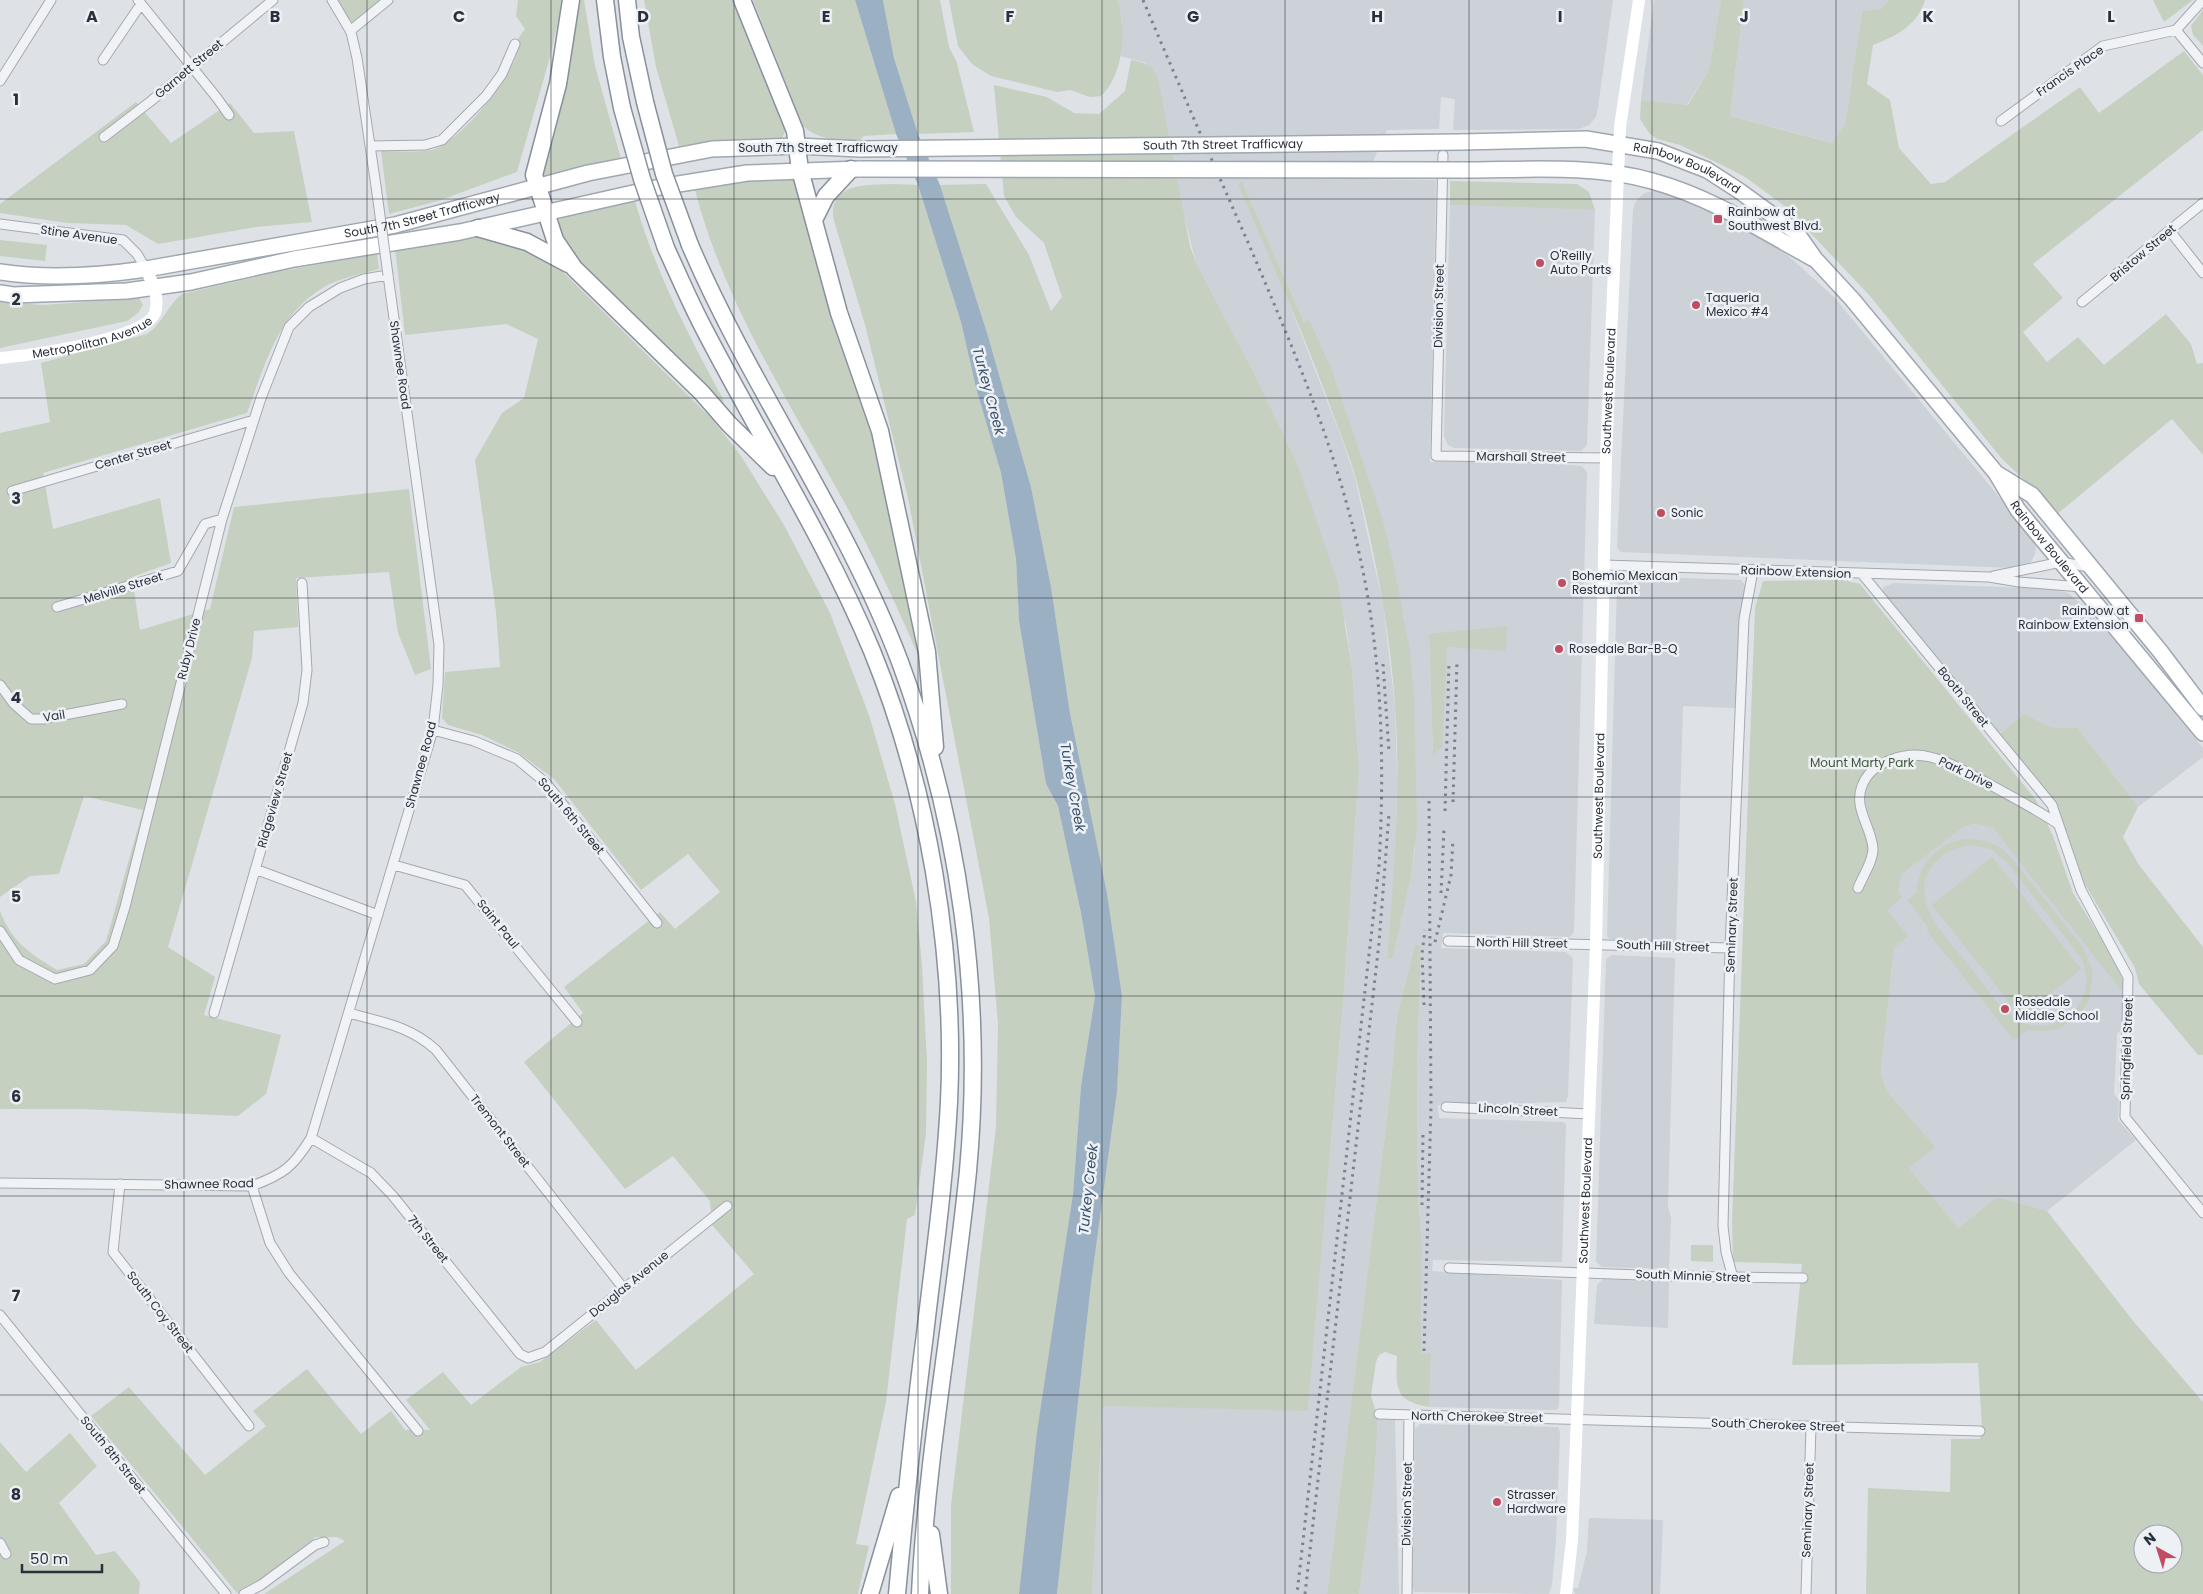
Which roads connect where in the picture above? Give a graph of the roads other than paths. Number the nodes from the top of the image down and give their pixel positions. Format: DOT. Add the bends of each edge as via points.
graph roads {
  1 [pos="51,0"];
  2 [pos="273,0"];
  3 [pos="332,0"];
  4 [pos="388,0"];
  5 [pos="571,0"];
  6 [pos="605,0"];
  7 [pos="628,0"];
  8 [pos="742,0"];
  9 [pos="1639,0"];
  10 [pos="2203,0"];
  11 [pos="139,2"];
  12 [pos="2176,30"];
  13 [pos="350,31"];
  14 [pos="515,44"];
  15 [pos="104,60"];
  16 [pos="2203,63"];
  17 [pos="191,68"];
  18 [pos="0,81"];
  19 [pos="229,115"];
  20 [pos="2001,122"];
  21 [pos="104,137"];
  22 [pos="1620,144"];
  23 [pos="371,146"];
  24 [pos="797,146"];
  25 [pos="1443,155"];
  26 [pos="856,169"];
  27 [pos="800,170"];
  28 [pos="1619,175"];
  29 [pos="537,185"];
  30 [pos="2203,203"];
  31 [pos="547,212"];
  32 [pos="814,220"];
  33 [pos="0,224"];
  34 [pos="478,228"];
  35 [pos="2170,231"];
  36 [pos="1815,259"];
  37 [pos="574,268"];
  38 [pos="146,269"];
  39 [pos="0,272"];
  40 [pos="2203,273"];
  41 [pos="388,275"];
  42 [pos="155,287"];
  43 [pos="0,293"];
  44 [pos="2082,302"];
  45 [pos="0,358"];
  46 [pos="254,420"];
  47 [pos="1436,456"];
  48 [pos="1606,458"];
  49 [pos="1996,473"];
  50 [pos="786,479"];
  51 [pos="12,490"];
  52 [pos="222,519"];
  53 [pos="2061,562"];
  54 [pos="1604,565"];
  55 [pos="2090,567"];
  56 [pos="1753,571"];
  57 [pos="1862,574"];
  58 [pos="1989,577"];
  59 [pos="302,583"];
  60 [pos="2082,587"];
  61 [pos="57,608"];
  62 [pos="0,686"];
  63 [pos="122,704"];
  64 [pos="2203,708"];
  65 [pos="433,730"];
  66 [pos="2203,733"];
  67 [pos="938,783"];
  68 [pos="2058,824"];
  69 [pos="394,865"];
  70 [pos="256,869"];
  71 [pos="1858,888"];
  72 [pos="378,915"];
  73 [pos="658,922"];
  74 [pos="0,931"];
  75 [pos="1448,941"];
  76 [pos="1596,944"];
  77 [pos="1730,948"];
  78 [pos="2128,977"];
  79 [pos="214,1013"];
  80 [pos="349,1013"];
  81 [pos="577,1022"];
  82 [pos="1446,1107"];
  83 [pos="1589,1114"];
  84 [pos="311,1138"];
  85 [pos="0,1183"];
  86 [pos="120,1184"];
  87 [pos="252,1186"];
  88 [pos="727,1206"];
  89 [pos="2203,1213"];
  90 [pos="1449,1268"];
  91 [pos="1582,1272"];
  92 [pos="1733,1278"];
  93 [pos="1803,1278"];
  94 [pos="624,1289"];
  95 [pos="0,1315"];
  96 [pos="528,1358"];
  97 [pos="1379,1414"];
  98 [pos="1409,1415"];
  99 [pos="1576,1419"];
  100 [pos="249,1426"];
  101 [pos="1811,1426"];
  102 [pos="1980,1431"];
  103 [pos="418,1432"];
  104 [pos="910,1460"];
  105 [pos="927,1507"];
  106 [pos="324,1542"];
  107 [pos="0,1543"];
  108 [pos="6,1554"];
  109 [pos="226,1594"];
  110 [pos="244,1594"];
  111 [pos="870,1594"];
  112 [pos="897,1594"];
  113 [pos="920,1594"];
  114 [pos="939,1594"];
  115 [pos="1407,1594"];
  116 [pos="1566,1594"];
  117 [pos="1806,1594"];
  1 -- 18 [label="street"];
  2 -- 17 [label="street, Garnett Street"];
  3 -- 13 [label="street, Shawnee Road"];
  4 -- 13 [label="street"];
  5 -- 29 [label="highway" via="558,84 534,174"];
  6 -- 50 [label="highway, bridge" via="622,108 666,248 700,322"];
  7 -- 67 [label="highway, bridge" via="645,102 664,174 690,245 737,345 860,571 900,663"];
  8 -- 24 [label="highway" via="795,131"];
  9 -- 22 [label="main road, Southwest Boulevard"];
  10 -- 12 [label="street"];
  11 -- 15 [label="street"];
  11 -- 17 [label="street"];
  12 -- 16 [label="street"];
  12 -- 20 [label="street, Francis Place" via="2103,46"];
  13 -- 23 [label="street, Shawnee Road"];
  14 -- 23 [label="street" via="502,74 491,89 442,140 425,146"];
  17 -- 19 [label="street"];
  17 -- 21 [label="street, Garnett Street"];
  22 -- 24 [label="main road, South 7th Street Trafficway, bridge" via="1586,139 861,149"];
  22 -- 28 [label="main road, Southwest Boulevard"];
  22 -- 36 [label="main road, Rainbow Boulevard" via="1658,151 1707,170 1796,232"];
  23 -- 41 [label="street, Shawnee Road, bridge"];
  24 -- 27 [label="highway"];
  24 -- 29 [label="main road, South 7th Street Trafficway" via="712,149"];
  25 -- 47 [label="street, Division Street"];
  26 -- 27 [label="main road, South 7th Street Trafficway"];
  26 -- 28 [label="main road, South 7th Street Trafficway, bridge" via="1580,170"];
  26 -- 32 [label="highway" via="826,196"];
  27 -- 31 [label="main road, South 7th Street Trafficway" via="747,173 660,187"];
  27 -- 32 [label="highway"];
  28 -- 36 [label="main road, Rainbow Boulevard" via="1651,180 1723,208"];
  28 -- 48 [label="main road, Southwest Boulevard"];
  29 -- 31 [label="highway"];
  29 -- 38 [label="main road, South 7th Street Trafficway" via="395,225"];
  30 -- 35 [label="street, Bristow Street"];
  31 -- 34 [label="main road, South 7th Street Trafficway"];
  31 -- 37 [label="highway" via="555,240"];
  32 -- 67 [label="highway" via="839,313 877,422 891,476 927,652"];
  33 -- 38 [label="street, Stine Avenue" via="123,240"];
  34 -- 37 [label="highway" via="527,242"];
  34 -- 42 [label="main road, South 7th Street Trafficway"];
  35 -- 40 [label="street"];
  35 -- 44 [label="street, Bristow Street"];
  36 -- 49 [label="main road, Rainbow Boulevard"];
  37 -- 50 [label="highway"];
  38 -- 39 [label="main road, South 7th Street Trafficway" via="28,276"];
  38 -- 42 [label="main road"];
  41 -- 46 [label="street, Ruby Drive" via="340,288 309,306 290,327"];
  41 -- 65 [label="street, Shawnee Road" via="439,645"];
  42 -- 43 [label="main road, South 7th Street Trafficway" via="99,292"];
  42 -- 45 [label="main road, Metropolitan Avenue" via="154,313 150,320 131,332 37,354"];
  46 -- 51 [label="street, Center Street"];
  46 -- 52 [label="street, Ruby Drive"];
  47 -- 48 [label="street, Marshall Street"];
  48 -- 54 [label="main road, Southwest Boulevard"];
  49 -- 53 [label="main road, Rainbow Boulevard" via="2018,510"];
  49 -- 55 [label="main road, Rainbow Boulevard" via="2032,495"];
  50 -- 104 [label="highway" via="872,651 924,819 938,909 947,984 949,1100 944,1174"];
  52 -- 61 [label="street, Melville Street" via="205,524 178,571"];
  52 -- 74 [label="street, Ruby Drive" via="128,898 113,946 90,970 56,979 19,960"];
  53 -- 55 [label="street, Rainbow Extension"];
  53 -- 58 [label="street, Rainbow Extension"];
  53 -- 60 [label="main road, Rainbow Boulevard"];
  54 -- 56 [label="street, Rainbow Extension"];
  54 -- 76 [label="main road, Southwest Boulevard"];
  55 -- 64 [label="main road, Rainbow Boulevard"];
  56 -- 57 [label="street, Rainbow Extension"];
  56 -- 77 [label="street, Seminary Street" via="1744,619"];
  57 -- 58 [label="street, Rainbow Extension"];
  57 -- 68 [label="street, Booth Street" via="2052,805"];
  58 -- 60 [label="street, Rainbow Extension"];
  59 -- 70 [label="street, Ridgeview Street" via="307,670 303,703"];
  60 -- 66 [label="main road, Rainbow Boulevard"];
  62 -- 63 [label="street, Vail" via="31,719"];
  65 -- 69 [label="street, Shawnee Road"];
  65 -- 73 [label="street, South 6th Street" via="474,741 517,759 546,783"];
  67 -- 105 [label="highway" via="962,907 972,1053 968,1170"];
  68 -- 71 [label="street, Park Drive" via="1946,761 1928,756 1902,757 1880,765 1862,786 1862,813 1873,848"];
  68 -- 78 [label="street, Booth Street" via="2081,890"];
  69 -- 72 [label="street, Shawnee Road"];
  69 -- 81 [label="street, Saint Paul" via="465,885"];
  70 -- 72 [label="street"];
  70 -- 79 [label="street, Ridgeview Street"];
  72 -- 80 [label="street, Shawnee Road"];
  75 -- 76 [label="street, North Hill Street"];
  76 -- 77 [label="street, South Hill Street"];
  76 -- 83 [label="main road, Southwest Boulevard"];
  77 -- 92 [label="street, Seminary Street" via="1724,1226"];
  78 -- 89 [label="street, Springfield Street" via="2125,1117"];
  80 -- 84 [label="street, Shawnee Road"];
  80 -- 94 [label="street, Tremont Street" via="404,1028 436,1050"];
  82 -- 83 [label="street, Lincoln Street"];
  83 -- 91 [label="main road, Southwest Boulevard"];
  84 -- 87 [label="street, Shawnee Road" via="298,1159 277,1177"];
  84 -- 96 [label="street, 7th Street" via="371,1173 394,1196 520,1354"];
  85 -- 86 [label="street, Shawnee Road"];
  86 -- 87 [label="street, Shawnee Road"];
  86 -- 100 [label="street, South Coy Street" via="113,1252"];
  87 -- 103 [label="street" via="270,1243 289,1273"];
  88 -- 94 [label="street, Douglas Avenue"];
  90 -- 91 [label="street, South Minnie Street"];
  91 -- 92 [label="street, South Minnie Street"];
  91 -- 99 [label="main road, Southwest Boulevard"];
  92 -- 93 [label="street, South Minnie Street"];
  94 -- 96 [label="street, Douglas Avenue" via="544,1352"];
  95 -- 109 [label="street, South 8th Street"];
  97 -- 98 [label="street, North Cherokee Street"];
  98 -- 99 [label="street, North Cherokee Street"];
  98 -- 115 [label="street, Division Street"];
  99 -- 101 [label="street, South Cherokee Street"];
  99 -- 116 [label="main road, Southwest Boulevard" via="1572,1540"];
  101 -- 102 [label="street, South Cherokee Street"];
  101 -- 117 [label="street, Seminary Street"];
  104 -- 111 [label="highway"];
  104 -- 112 [label="highway"];
  105 -- 113 [label="highway"];
  105 -- 114 [label="highway"];
  106 -- 110 [label="street"];
  107 -- 108 [label="street"];
}
